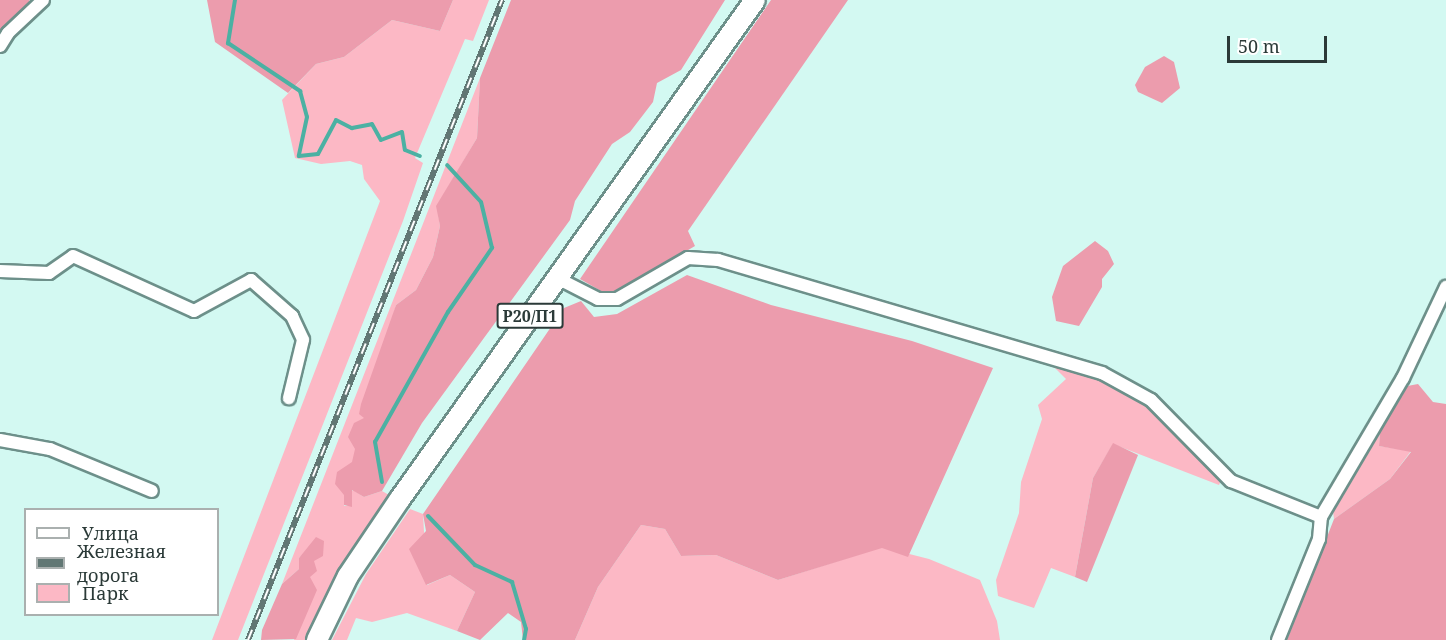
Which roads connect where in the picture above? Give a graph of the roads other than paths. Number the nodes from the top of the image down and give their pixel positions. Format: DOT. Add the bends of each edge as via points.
graph roads {
  1 [pos="43,0"];
  2 [pos="755,0"];
  3 [pos="0,46"];
  4 [pos="0,271"];
  5 [pos="557,278"];
  6 [pos="1446,287"];
  7 [pos="289,398"];
  8 [pos="0,440"];
  9 [pos="152,491"];
  10 [pos="1321,517"];
  11 [pos="317,640"];
  12 [pos="1278,640"];
  1 -- 3 [label="street" via="8,33"];
  2 -- 5 [label="main road, Р20/П1"];
  4 -- 7 [label="street" via="50,273 73,256 194,311 251,280 292,316 303,340"];
  5 -- 10 [label="street" via="598,299 617,299 688,258 718,260 1102,373 1151,400 1231,481"];
  5 -- 11 [label="main road, Р20/П1" via="348,576"];
  6 -- 10 [label="street" via="1403,378"];
  8 -- 9 [label="street" via="50,449"];
  10 -- 12 [label="street" via="1319,539"];
}
